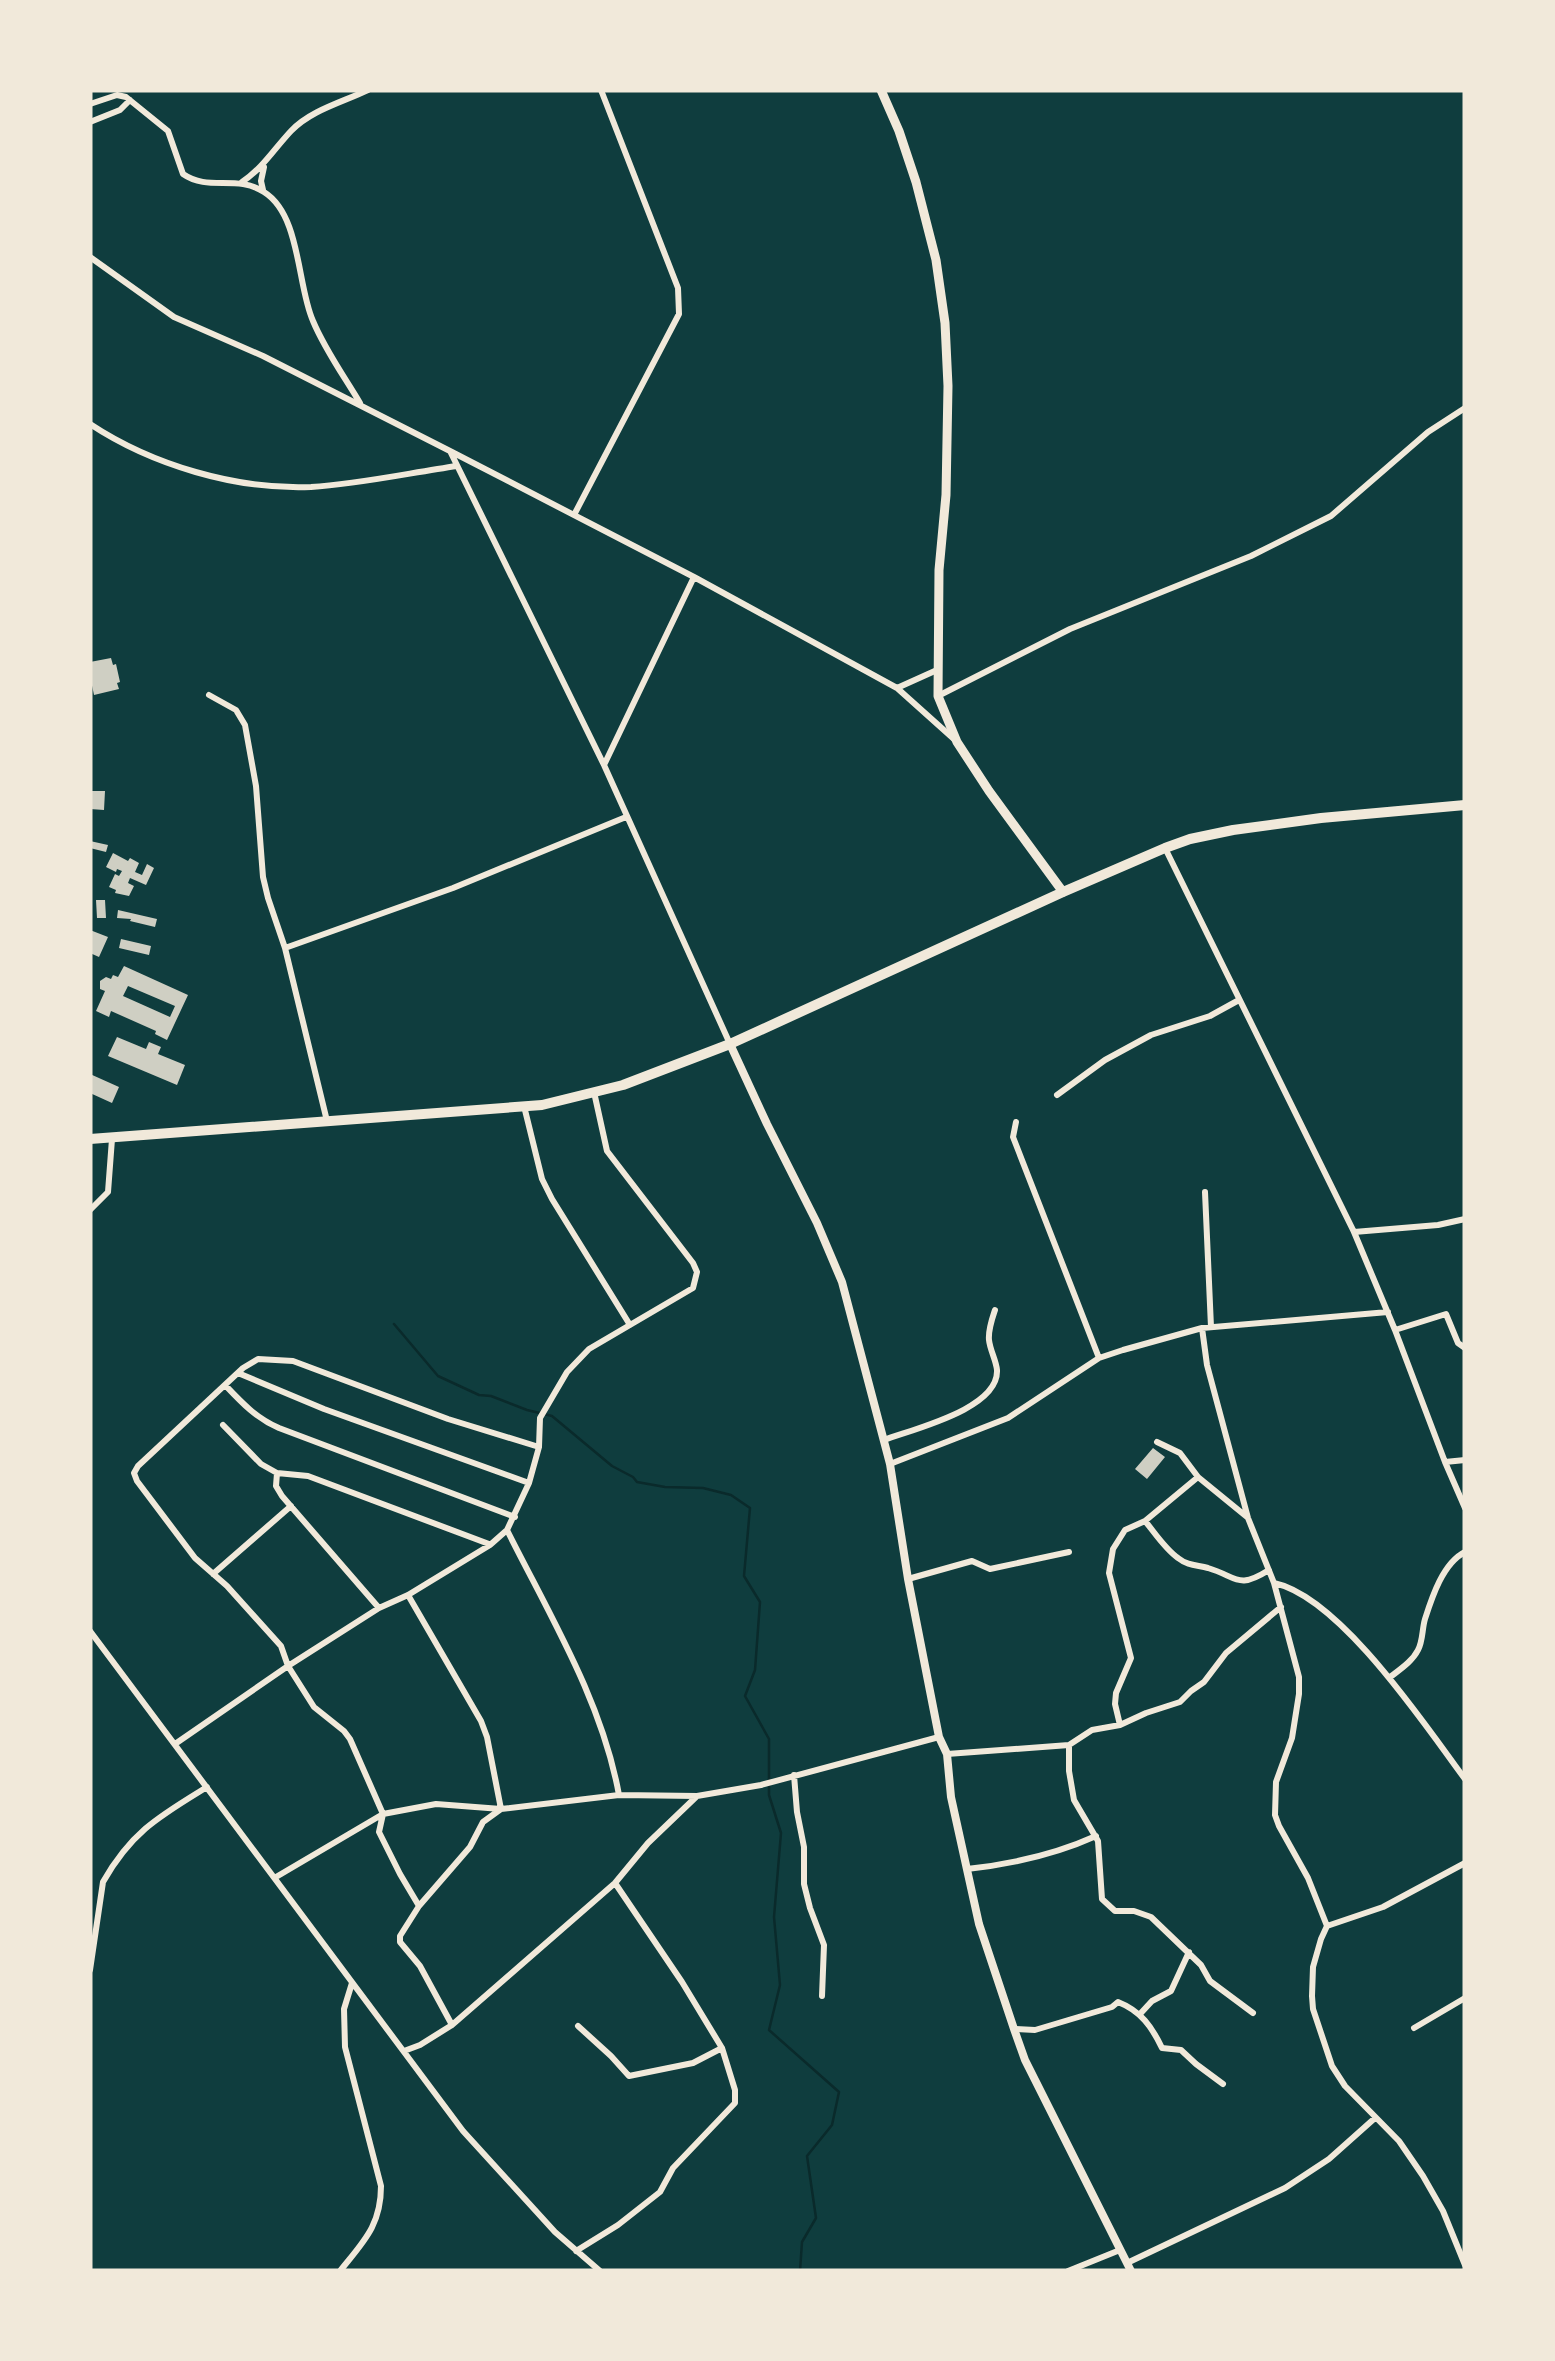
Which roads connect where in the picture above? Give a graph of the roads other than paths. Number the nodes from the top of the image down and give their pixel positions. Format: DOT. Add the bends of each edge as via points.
graph roads {
  1 [pos="368,90"];
  2 [pos="601,90"];
  3 [pos="881,90"];
  4 [pos="130,100"];
  5 [pos="90,104"];
  6 [pos="90,122"];
  7 [pos="264,166"];
  8 [pos="241,183"];
  9 [pos="262,190"];
  10 [pos="90,257"];
  11 [pos="362,406"];
  12 [pos="1465,408"];
  13 [pos="90,424"];
  14 [pos="450,451"];
  15 [pos="457,466"];
  16 [pos="574,515"];
  17 [pos="694,577"];
  18 [pos="937,670"];
  19 [pos="897,688"];
  20 [pos="210,694"];
  21 [pos="938,696"];
  22 [pos="958,742"];
  23 [pos="604,764"];
  24 [pos="1465,805"];
  25 [pos="626,816"];
  26 [pos="1165,848"];
  27 [pos="1064,892"];
  28 [pos="286,948"];
  29 [pos="1239,1000"];
  30 [pos="730,1044"];
  31 [pos="594,1092"];
  32 [pos="1057,1095"];
  33 [pos="524,1106"];
  34 [pos="327,1122"];
  35 [pos="1016,1122"];
  36 [pos="112,1138"];
  37 [pos="90,1139"];
  38 [pos="1204,1192"];
  39 [pos="90,1210"];
  40 [pos="1465,1218"];
  41 [pos="1354,1232"];
  42 [pos="995,1310"];
  43 [pos="1388,1312"];
  44 [pos="630,1326"];
  45 [pos="1206,1327"];
  46 [pos="1395,1330"];
  47 [pos="1465,1348"];
  48 [pos="1099,1358"];
  49 [pos="238,1373"];
  50 [pos="225,1385"];
  51 [pos="224,1425"];
  52 [pos="884,1440"];
  53 [pos="1157,1442"];
  54 [pos="539,1447"];
  55 [pos="1465,1460"];
  56 [pos="1445,1462"];
  57 [pos="890,1464"];
  58 [pos="277,1473"];
  59 [pos="1198,1477"];
  60 [pos="529,1483"];
  61 [pos="291,1506"];
  62 [pos="1465,1508"];
  63 [pos="515,1517"];
  64 [pos="1248,1518"];
  65 [pos="1145,1521"];
  66 [pos="507,1530"];
  67 [pos="490,1545"];
  68 [pos="1069,1552"];
  69 [pos="1465,1552"];
  70 [pos="1269,1570"];
  71 [pos="213,1574"];
  72 [pos="908,1579"];
  73 [pos="1274,1583"];
  74 [pos="408,1595"];
  75 [pos="1281,1607"];
  76 [pos="379,1608"];
  77 [pos="90,1631"];
  78 [pos="288,1666"];
  79 [pos="1389,1678"];
  80 [pos="1120,1725"];
  81 [pos="939,1736"];
  82 [pos="175,1744"];
  83 [pos="1069,1746"];
  84 [pos="946,1754"];
  85 [pos="794,1774"];
  86 [pos="1465,1779"];
  87 [pos="207,1787"];
  88 [pos="619,1795"];
  89 [pos="696,1796"];
  90 [pos="502,1809"];
  91 [pos="383,1814"];
  92 [pos="1096,1836"];
  93 [pos="1465,1863"];
  94 [pos="967,1869"];
  95 [pos="276,1878"];
  96 [pos="614,1883"];
  97 [pos="419,1906"];
  98 [pos="1327,1926"];
  99 [pos="1189,1952"];
  100 [pos="90,1970"];
  101 [pos="353,1981"];
  102 [pos="822,1996"];
  103 [pos="1465,1998"];
  104 [pos="1253,2013"];
  105 [pos="1140,2014"];
  106 [pos="452,2025"];
  107 [pos="578,2026"];
  108 [pos="1414,2028"];
  109 [pos="1014,2029"];
  110 [pos="722,2048"];
  111 [pos="404,2051"];
  112 [pos="1224,2084"];
  113 [pos="1376,2118"];
  114 [pos="576,2250"];
  115 [pos="1120,2250"];
  116 [pos="1465,2265"];
  117 [pos="591,2267"];
  118 [pos="1129,2267"];
  119 [pos="340,2271"];
  120 [pos="600,2271"];
  121 [pos="1068,2271"];
  1 -- 7 [label="street" via="302,122"];
  2 -- 16 [label="street" via="680,302"];
  3 -- 18 [label="main road" via="916,182 944,323 947,477"];
  4 -- 5 [label="street" via="117,95"];
  4 -- 6 [label="street"];
  4 -- 8 [label="street" via="168,132 183,174 201,184"];
  7 -- 8 [label="street"];
  7 -- 9 [label="street"];
  8 -- 9 [label="street"];
  9 -- 11 [label="street" via="291,229 310,315"];
  10 -- 11 [label="street" via="174,316"];
  11 -- 14 [label="street"];
  12 -- 21 [label="street" via="1330,516 1251,556 1070,629"];
  13 -- 15 [label="street" via="161,460 252,484 315,486"];
  14 -- 15 [label="street"];
  14 -- 16 [label="street"];
  15 -- 23 [label="street"];
  16 -- 17 [label="street"];
  17 -- 19 [label="street"];
  17 -- 23 [label="street"];
  18 -- 19 [label="street"];
  18 -- 21 [label="main road"];
  19 -- 22 [label="street"];
  20 -- 28 [label="street" via="236,710 244,725 263,877"];
  21 -- 22 [label="main road"];
  22 -- 27 [label="main road"];
  23 -- 25 [label="street"];
  24 -- 26 [label="highway" via="1233,830"];
  25 -- 28 [label="street"];
  25 -- 30 [label="street"];
  26 -- 27 [label="highway"];
  26 -- 29 [label="street"];
  27 -- 30 [label="highway"];
  28 -- 34 [label="street"];
  29 -- 32 [label="street" via="1151,1035"];
  29 -- 41 [label="street"];
  30 -- 31 [label="highway"];
  30 -- 52 [label="street" via="842,1282"];
  31 -- 33 [label="highway"];
  31 -- 44 [label="street" via="607,1151 697,1272 693,1288"];
  33 -- 34 [label="highway"];
  33 -- 44 [label="street" via="542,1179"];
  34 -- 36 [label="highway"];
  35 -- 48 [label="street" via="1013,1137"];
  36 -- 37 [label="highway"];
  36 -- 39 [label="street" via="108,1192"];
  38 -- 45 [label="street"];
  40 -- 41 [label="street"];
  41 -- 43 [label="street"];
  42 -- 52 [label="street" via="989,1338 996,1381 988,1394 940,1421"];
  43 -- 45 [label="street"];
  43 -- 46 [label="street"];
  44 -- 54 [label="street" via="589,1349 567,1372 540,1418"];
  45 -- 48 [label="street"];
  45 -- 64 [label="street" via="1207,1366"];
  46 -- 47 [label="street" via="1446,1314"];
  46 -- 56 [label="street"];
  48 -- 57 [label="street" via="1008,1418"];
  49 -- 50 [label="street"];
  49 -- 54 [label="street" via="258,1359 293,1361"];
  49 -- 60 [label="street"];
  50 -- 63 [label="street" via="250,1412 279,1428"];
  50 -- 71 [label="street" via="134,1473"];
  51 -- 58 [label="street"];
  52 -- 57 [label="street"];
  53 -- 59 [label="street" via="1180,1453"];
  54 -- 60 [label="street"];
  55 -- 56 [label="street"];
  56 -- 62 [label="street"];
  57 -- 72 [label="street"];
  58 -- 61 [label="street" via="276,1486"];
  58 -- 67 [label="street" via="308,1476"];
  59 -- 64 [label="street"];
  59 -- 65 [label="street"];
  60 -- 63 [label="street"];
  61 -- 71 [label="street"];
  61 -- 76 [label="street"];
  63 -- 66 [label="street"];
  64 -- 70 [label="street"];
  65 -- 70 [label="street" via="1173,1555 1193,1566 1232,1580 1252,1580"];
  65 -- 80 [label="street" via="1120,1536 1109,1565 1131,1658 1114,1704"];
  66 -- 67 [label="street"];
  66 -- 88 [label="street" via="606,1736"];
  67 -- 74 [label="street"];
  68 -- 72 [label="street" via="990,1569 972,1561"];
  69 -- 79 [label="street" via="1440,1584 1414,1658"];
  70 -- 73 [label="street"];
  71 -- 78 [label="street" via="282,1646"];
  72 -- 81 [label="street"];
  73 -- 75 [label="street"];
  73 -- 79 [label="street" via="1294,1589 1339,1622"];
  74 -- 76 [label="street"];
  74 -- 90 [label="street" via="481,1722"];
  75 -- 80 [label="street" via="1180,1702"];
  75 -- 98 [label="street" via="1299,1694 1276,1782 1275,1815"];
  76 -- 78 [label="street"];
  77 -- 82 [label="street"];
  78 -- 82 [label="street"];
  78 -- 91 [label="street" via="314,1707 350,1740"];
  79 -- 86 [label="street"];
  80 -- 83 [label="street" via="1092,1730"];
  81 -- 84 [label="street"];
  81 -- 85 [label="street"];
  82 -- 87 [label="street"];
  83 -- 84 [label="street"];
  83 -- 92 [label="street" via="1074,1800"];
  84 -- 94 [label="street"];
  85 -- 89 [label="street"];
  85 -- 102 [label="street" via="804,1884 824,1945"];
  87 -- 95 [label="street"];
  87 -- 100 [label="street" via="154,1819 109,1872"];
  88 -- 89 [label="street"];
  88 -- 90 [label="street"];
  89 -- 96 [label="street"];
  90 -- 91 [label="street" via="436,1804"];
  90 -- 97 [label="street" via="483,1822"];
  91 -- 95 [label="street"];
  91 -- 97 [label="street" via="379,1832"];
  92 -- 94 [label="street" via="1042,1857"];
  92 -- 99 [label="street" via="1108,1906 1144,1913"];
  93 -- 98 [label="street" via="1384,1907"];
  94 -- 109 [label="street"];
  95 -- 101 [label="street"];
  96 -- 106 [label="street"];
  96 -- 110 [label="street"];
  97 -- 106 [label="street" via="399,1939"];
  98 -- 113 [label="street" via="1313,1967 1313,2009 1332,2066"];
  99 -- 104 [label="street" via="1210,1981"];
  99 -- 105 [label="street" via="1172,1991"];
  101 -- 111 [label="street"];
  101 -- 119 [label="street" via="344,2009 345,2047 381,2200 374,2227"];
  103 -- 108 [label="street"];
  105 -- 109 [label="street" via="1118,2002 1035,2030"];
  105 -- 112 [label="street" via="1162,2048 1181,2050"];
  106 -- 111 [label="street"];
  107 -- 110 [label="street" via="629,2076 694,2063"];
  109 -- 115 [label="street"];
  110 -- 114 [label="street" via="735,2103 673,2168 660,2192"];
  111 -- 114 [label="street" via="463,2132"];
  113 -- 116 [label="street" via="1430,2188"];
  113 -- 118 [label="street" via="1285,2188"];
  114 -- 117 [label="street"];
  115 -- 118 [label="street"];
  115 -- 121 [label="street"];
  117 -- 120 [label="street"];
}
